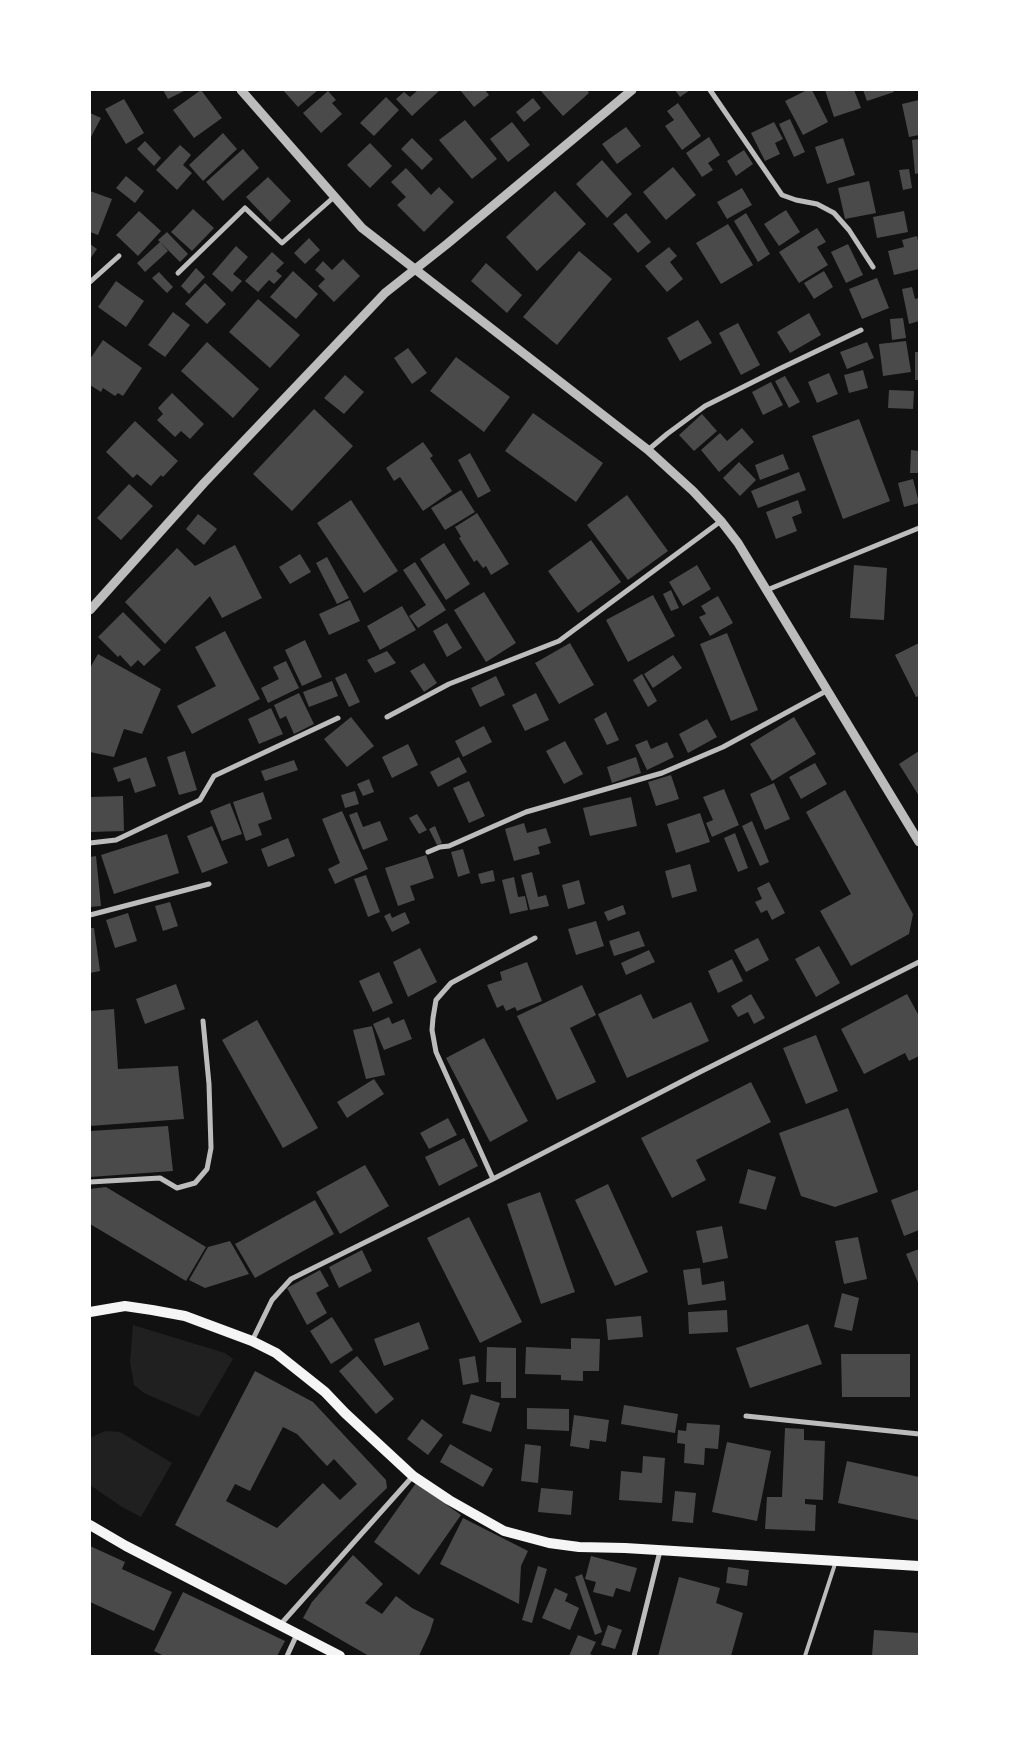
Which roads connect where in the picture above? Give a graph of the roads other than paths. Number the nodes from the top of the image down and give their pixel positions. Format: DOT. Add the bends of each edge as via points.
graph roads {
  1 [pos="241,90"];
  2 [pos="632,90"];
  3 [pos="710,90"];
  4 [pos="334,197"];
  5 [pos="119,256"];
  6 [pos="873,267"];
  7 [pos="413,269"];
  8 [pos="178,273"];
  9 [pos="90,282"];
  10 [pos="861,330"];
  11 [pos="648,450"];
  12 [pos="721,521"];
  13 [pos="919,528"];
  14 [pos="767,590"];
  15 [pos="91,607"];
  16 [pos="828,690"];
  17 [pos="387,717"];
  18 [pos="338,718"];
  19 [pos="90,842"];
  20 [pos="919,842"];
  21 [pos="428,852"];
  22 [pos="209,884"];
  23 [pos="90,915"];
  24 [pos="535,938"];
  25 [pos="919,962"];
  26 [pos="202,1021"];
  27 [pos="493,1179"];
  28 [pos="90,1182"];
  29 [pos="90,1312"];
  30 [pos="252,1340"];
  31 [pos="746,1416"];
  32 [pos="919,1434"];
  33 [pos="413,1476"];
  34 [pos="90,1524"];
  35 [pos="660,1550"];
  36 [pos="836,1561"];
  37 [pos="919,1566"];
  38 [pos="280,1625"];
  39 [pos="297,1634"];
  40 [pos="287,1656"];
  41 [pos="340,1656"];
  42 [pos="634,1656"];
  43 [pos="806,1656"];
  1 -- 4 [label="street"];
  2 -- 7 [label="street"];
  3 -- 6 [label="street" via="782,195 817,204 834,213 850,230"];
  4 -- 7 [label="street" via="362,228"];
  4 -- 8 [label="street" via="282,243 245,208"];
  5 -- 9 [label="street"];
  7 -- 11 [label="street"];
  7 -- 15 [label="street" via="385,293"];
  10 -- 11 [label="street" via="705,406"];
  11 -- 12 [label="street"];
  12 -- 14 [label="street"];
  12 -- 17 [label="street" via="559,642 449,684"];
  13 -- 14 [label="street"];
  14 -- 16 [label="street"];
  16 -- 20 [label="street"];
  16 -- 21 [label="street" via="723,747 662,773 526,812"];
  18 -- 19 [label="street" via="214,776 200,800 116,840"];
  22 -- 23 [label="street"];
  24 -- 27 [label="street" via="451,984 436,1000 432,1018 436,1052"];
  25 -- 27 [label="street"];
  26 -- 28 [label="street" via="209,1084 210,1148 207,1169 195,1183 177,1188 160,1178"];
  27 -- 30 [label="street" via="290,1279 272,1300"];
  29 -- 30 [label="main road" via="125,1306 185,1316"];
  30 -- 33 [label="main road" via="276,1354 325,1392"];
  31 -- 32 [label="street"];
  33 -- 35 [label="main road" via="504,1531 549,1544"];
  33 -- 38 [label="street"];
  34 -- 38 [label="main road" via="126,1546"];
  35 -- 36 [label="main road"];
  35 -- 42 [label="street"];
  36 -- 37 [label="main road"];
  36 -- 43 [label="lane"];
  38 -- 39 [label="main road"];
  39 -- 40 [label="street"];
  39 -- 41 [label="main road"];
}
